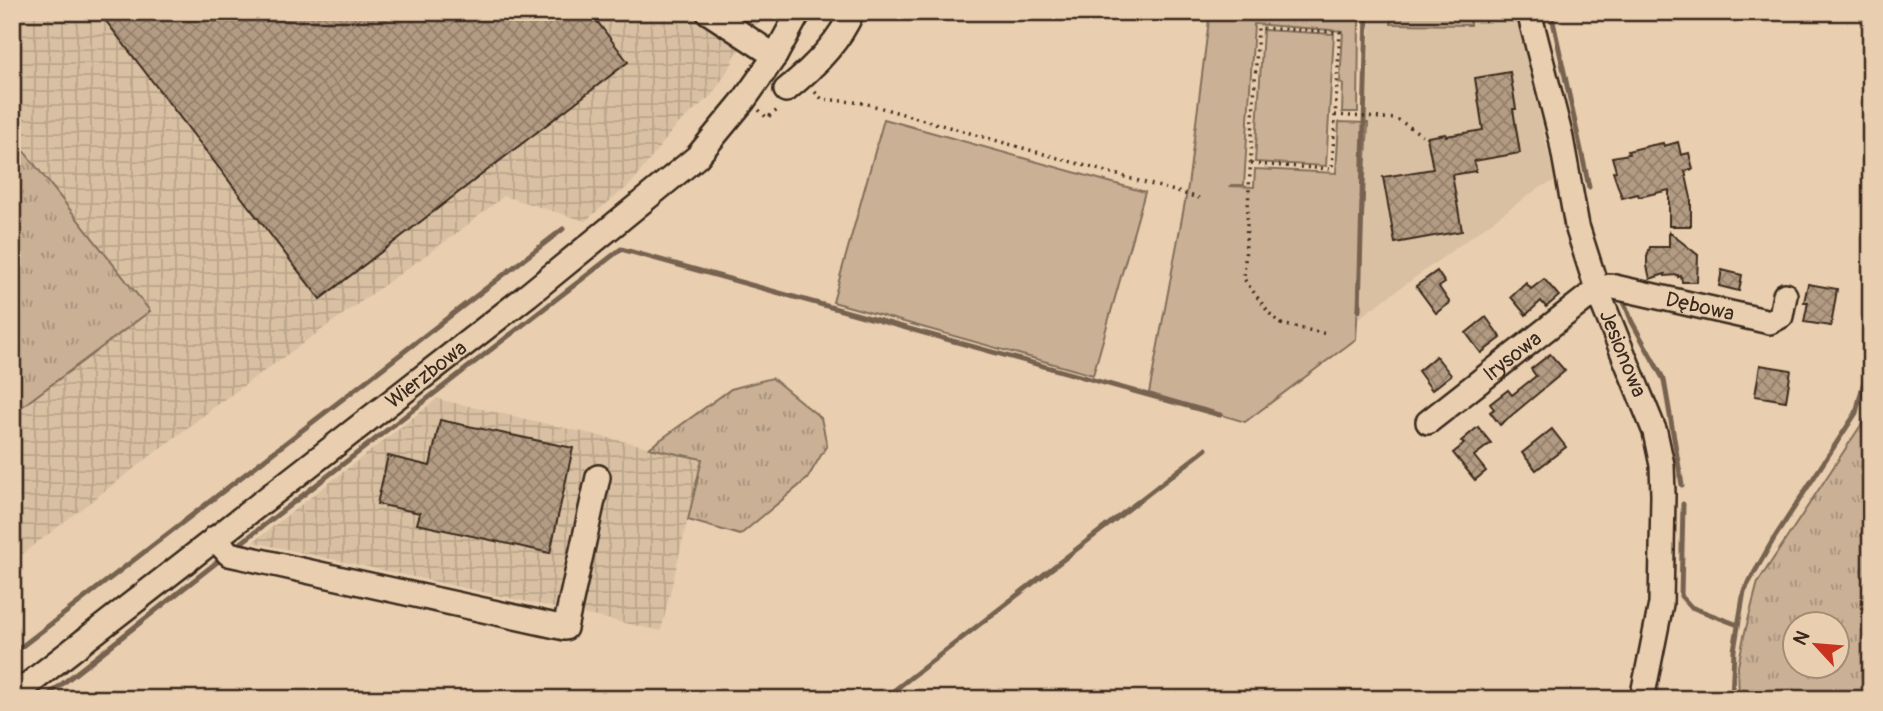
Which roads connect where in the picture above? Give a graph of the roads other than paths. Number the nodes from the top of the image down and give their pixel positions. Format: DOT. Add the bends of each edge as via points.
graph roads {
  1 [pos="708,12"];
  2 [pos="799,12"];
  3 [pos="852,12"];
  4 [pos="1530,12"];
  5 [pos="775,56"];
  6 [pos="794,83"];
  7 [pos="1598,292"];
  8 [pos="1785,295"];
  9 [pos="1428,422"];
  10 [pos="598,477"];
  11 [pos="215,538"];
  12 [pos="12,697"];
  13 [pos="1642,699"];
  1 -- 5 [label="street"];
  2 -- 5 [label="street, Wierzbowa"];
  3 -- 6 [label="street" via="833,44"];
  4 -- 7 [label="street, Jesionowa" via="1577,226"];
  5 -- 11 [label="street, Wierzbowa" via="697,157"];
  7 -- 8 [label="street, Dębowa" via="1611,286 1770,322 1781,317"];
  7 -- 9 [label="street, Irysowa"];
  7 -- 13 [label="street, Jesionowa" via="1655,432 1662,465 1661,604"];
  10 -- 11 [label="street" via="565,628 229,554"];
  11 -- 12 [label="street, Wierzbowa"];
}
